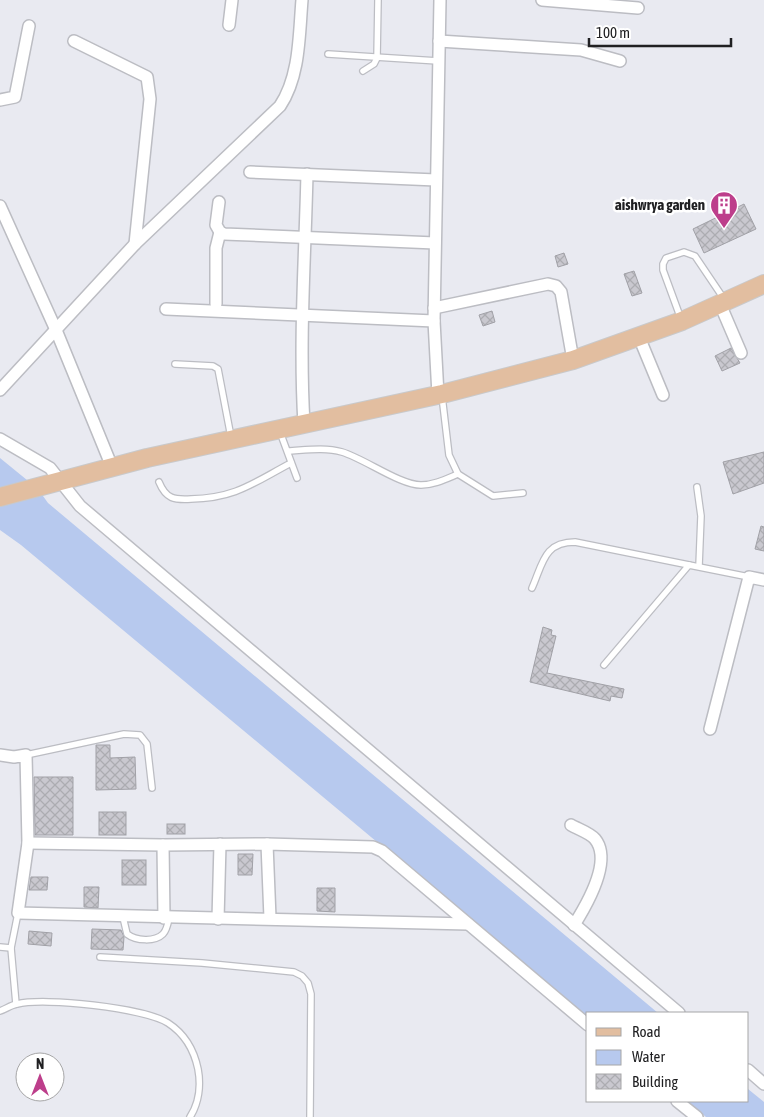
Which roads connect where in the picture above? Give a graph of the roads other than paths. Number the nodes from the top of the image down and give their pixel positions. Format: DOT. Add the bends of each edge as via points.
graph roads {
  1 [pos="232,0"];
  2 [pos="302,0"];
  3 [pos="378,0"];
  4 [pos="440,0"];
  5 [pos="550,0"];
  6 [pos="638,8"];
  7 [pos="29,26"];
  8 [pos="229,26"];
  9 [pos="74,41"];
  10 [pos="439,41"];
  11 [pos="328,54"];
  12 [pos="377,58"];
  13 [pos="438,61"];
  14 [pos="620,61"];
  15 [pos="363,71"];
  16 [pos="0,100"];
  17 [pos="250,172"];
  18 [pos="307,174"];
  19 [pos="436,180"];
  20 [pos="219,202"];
  21 [pos="0,206"];
  22 [pos="220,232"];
  23 [pos="306,238"];
  24 [pos="435,243"];
  25 [pos="136,244"];
  26 [pos="764,284"];
  27 [pos="723,302"];
  28 [pos="216,304"];
  29 [pos="434,308"];
  30 [pos="166,309"];
  31 [pos="301,316"];
  32 [pos="434,321"];
  33 [pos="682,321"];
  34 [pos="56,330"];
  35 [pos="639,337"];
  36 [pos="741,353"];
  37 [pos="573,360"];
  38 [pos="175,364"];
  39 [pos="0,390"];
  40 [pos="440,394"];
  41 [pos="663,395"];
  42 [pos="304,424"];
  43 [pos="279,430"];
  44 [pos="0,439"];
  45 [pos="232,441"];
  46 [pos="288,451"];
  47 [pos="291,463"];
  48 [pos="112,467"];
  49 [pos="458,474"];
  50 [pos="297,478"];
  51 [pos="53,482"];
  52 [pos="159,482"];
  53 [pos="697,487"];
  54 [pos="523,493"];
  55 [pos="0,497"];
  56 [pos="689,565"];
  57 [pos="699,566"];
  58 [pos="749,577"];
  59 [pos="764,580"];
  60 [pos="532,588"];
  61 [pos="604,665"];
  62 [pos="710,729"];
  63 [pos="0,755"];
  64 [pos="26,755"];
  65 [pos="152,788"];
  66 [pos="572,825"];
  67 [pos="28,842"];
  68 [pos="220,844"];
  69 [pos="267,844"];
  70 [pos="164,845"];
  71 [pos="18,912"];
  72 [pos="123,917"];
  73 [pos="166,918"];
  74 [pos="270,918"];
  75 [pos="218,919"];
  76 [pos="468,924"];
  77 [pos="574,925"];
  78 [pos="0,947"];
  79 [pos="11,948"];
  80 [pos="100,957"];
  81 [pos="16,1004"];
  82 [pos="0,1011"];
  83 [pos="679,1012"];
  84 [pos="586,1024"];
  85 [pos="749,1071"];
  86 [pos="764,1084"];
  87 [pos="678,1102"];
  88 [pos="190,1117"];
  89 [pos="310,1117"];
  90 [pos="697,1117"];
  1 -- 8 [label="street"];
  2 -- 25 [label="street" via="293,73 288,94 280,106"];
  3 -- 12 [label="lane"];
  4 -- 10 [label="street"];
  5 -- 6 [label="street"];
  7 -- 16 [label="street" via="15,98"];
  9 -- 25 [label="street" via="146,77 150,99"];
  10 -- 13 [label="street"];
  10 -- 14 [label="street" via="581,50"];
  11 -- 12 [label="lane"];
  12 -- 13 [label="lane"];
  12 -- 15 [label="lane"];
  13 -- 19 [label="street"];
  17 -- 18 [label="street"];
  18 -- 19 [label="street"];
  18 -- 23 [label="street"];
  19 -- 24 [label="street"];
  20 -- 22 [label="street" via="216,225"];
  21 -- 34 [label="street"];
  22 -- 23 [label="street"];
  22 -- 28 [label="street" via="216,248"];
  23 -- 24 [label="street"];
  23 -- 31 [label="street"];
  24 -- 29 [label="street"];
  25 -- 34 [label="street"];
  26 -- 27 [label="main road"];
  27 -- 33 [label="main road"];
  27 -- 33 [label="lane" via="695,256 684,252 666,258 663,270"];
  27 -- 36 [label="street"];
  29 -- 32 [label="street"];
  29 -- 37 [label="street" via="548,284 556,286 561,292"];
  30 -- 31 [label="street"];
  31 -- 32 [label="street"];
  31 -- 42 [label="street"];
  32 -- 40 [label="street"];
  33 -- 35 [label="main road"];
  34 -- 39 [label="street"];
  34 -- 48 [label="street"];
  35 -- 37 [label="main road"];
  35 -- 41 [label="street"];
  37 -- 40 [label="main road"];
  38 -- 45 [label="lane" via="218,369"];
  40 -- 42 [label="main road"];
  40 -- 49 [label="lane" via="449,455"];
  42 -- 43 [label="main road"];
  43 -- 45 [label="main road"];
  43 -- 46 [label="lane"];
  44 -- 51 [label="street" via="50,468"];
  45 -- 48 [label="main road"];
  46 -- 47 [label="lane"];
  46 -- 49 [label="lane" via="340,452 420,485"];
  47 -- 50 [label="lane"];
  47 -- 52 [label="lane" via="238,492 214,498 175,500 164,494"];
  48 -- 51 [label="main road"];
  49 -- 54 [label="lane" via="493,496"];
  51 -- 55 [label="main road"];
  51 -- 77 [label="street"];
  53 -- 57 [label="lane"];
  56 -- 57 [label="lane"];
  56 -- 60 [label="lane" via="563,542 548,552"];
  56 -- 61 [label="lane"];
  57 -- 58 [label="lane"];
  58 -- 59 [label="street"];
  58 -- 62 [label="street"];
  63 -- 64 [label="street"];
  64 -- 65 [label="lane" via="124,734 140,735 147,744"];
  64 -- 67 [label="street"];
  66 -- 77 [label="street" via="595,838 600,850 599,875 590,900"];
  67 -- 70 [label="street"];
  67 -- 71 [label="street"];
  68 -- 69 [label="street"];
  68 -- 70 [label="street"];
  68 -- 75 [label="street"];
  69 -- 74 [label="street"];
  69 -- 76 [label="street" via="373,847 382,851"];
  70 -- 73 [label="street"];
  71 -- 72 [label="street"];
  71 -- 79 [label="lane"];
  72 -- 73 [label="street"];
  72 -- 73 [label="lane" via="127,934 138,939 159,937 164,933"];
  73 -- 75 [label="street"];
  74 -- 75 [label="street"];
  74 -- 76 [label="street"];
  76 -- 84 [label="street"];
  77 -- 83 [label="street"];
  78 -- 79 [label="lane"];
  79 -- 81 [label="lane"];
  80 -- 89 [label="lane" via="264,968 302,976 311,994"];
  81 -- 82 [label="lane"];
  81 -- 88 [label="lane" via="32,1002 120,1008 168,1023 186,1039 195,1054 200,1081"];
  85 -- 86 [label="street"];
  87 -- 90 [label="street"];
}
